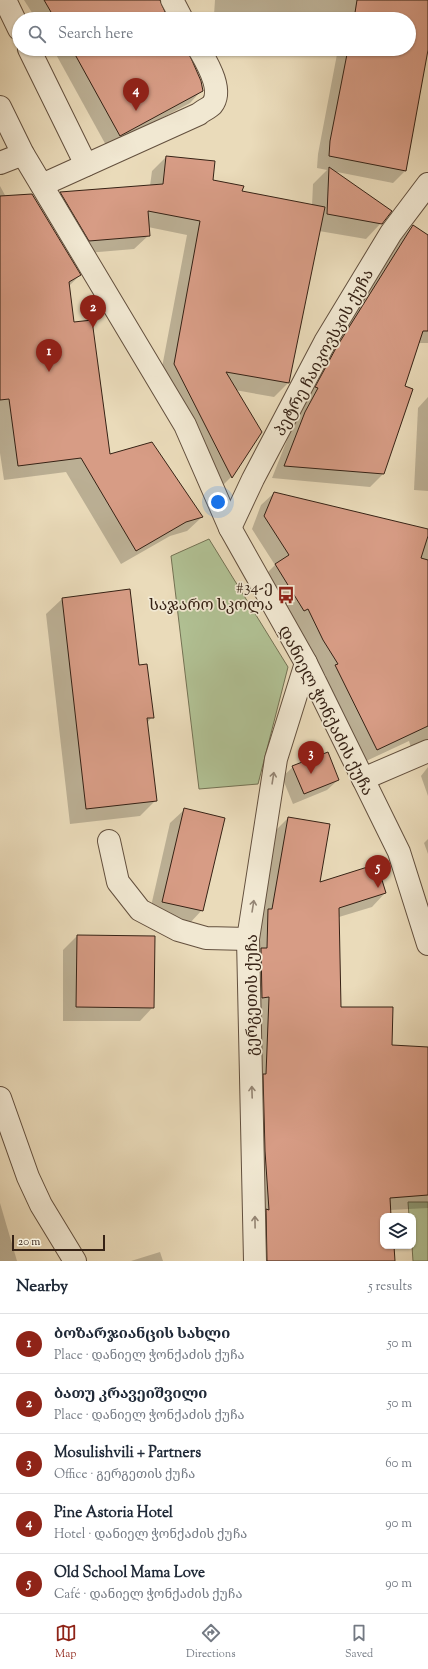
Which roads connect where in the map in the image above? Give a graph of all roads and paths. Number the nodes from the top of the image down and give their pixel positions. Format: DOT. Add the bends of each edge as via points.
graph roads {
  1 [pos="5,0"];
  2 [pos="172,0"];
  3 [pos="178,12"];
  4 [pos="12,14"];
  5 [pos="32,56"];
  6 [pos="203,56"];
  7 [pos="0,107"];
  8 [pos="23,154"];
  9 [pos="0,163"];
  10 [pos="86,165"];
  11 [pos="428,184"];
  12 [pos="42,185"];
  13 [pos="230,528"];
  14 [pos="306,663"];
  15 [pos="428,751"];
  16 [pos="363,779"];
  17 [pos="109,840"];
  18 [pos="248,940"];
  19 [pos="428,944"];
  20 [pos="0,1098"];
  21 [pos="74,1261"];
  22 [pos="255,1261"];
  1 -- 4 [label="street"];
  2 -- 3 [label="street"];
  5 -- 10 [label="street"];
  6 -- 10 [label="street" via="217,89 212,105 198,114"];
  7 -- 8 [label="street, დანიელ ჭონქაძის ქუჩა"];
  8 -- 9 [label="street"];
  8 -- 12 [label="street, დანიელ ჭონქაძის ქუჩა"];
  10 -- 12 [label="street"];
  11 -- 13 [label="street, პეტრე ჩაიკოვსკის ქუჩა" via="392,233 326,342 253,479"];
  12 -- 13 [label="street, დანიელ ჭონქაძის ქუჩა" via="185,425"];
  13 -- 14 [label="street, დანიელ ჭონქაძის ქუჩა"];
  14 -- 16 [label="street, დანიელ ჭონქაძის ქუჩა"];
  18 -- 14 [label="street, გერგეთის ქუჩა, one-way" via="276,759"];
  15 -- 16 [label="street"];
  16 -- 19 [label="street, დანიელ ჭონქაძის ქუჩა" via="399,852"];
  17 -- 18 [label="street" via="118,882 140,910 178,930 206,938"];
  22 -- 18 [label="street, გერგეთის ქუჩა, one-way"];
  20 -- 21 [label="street" via="28,1177 41,1205"];
}
